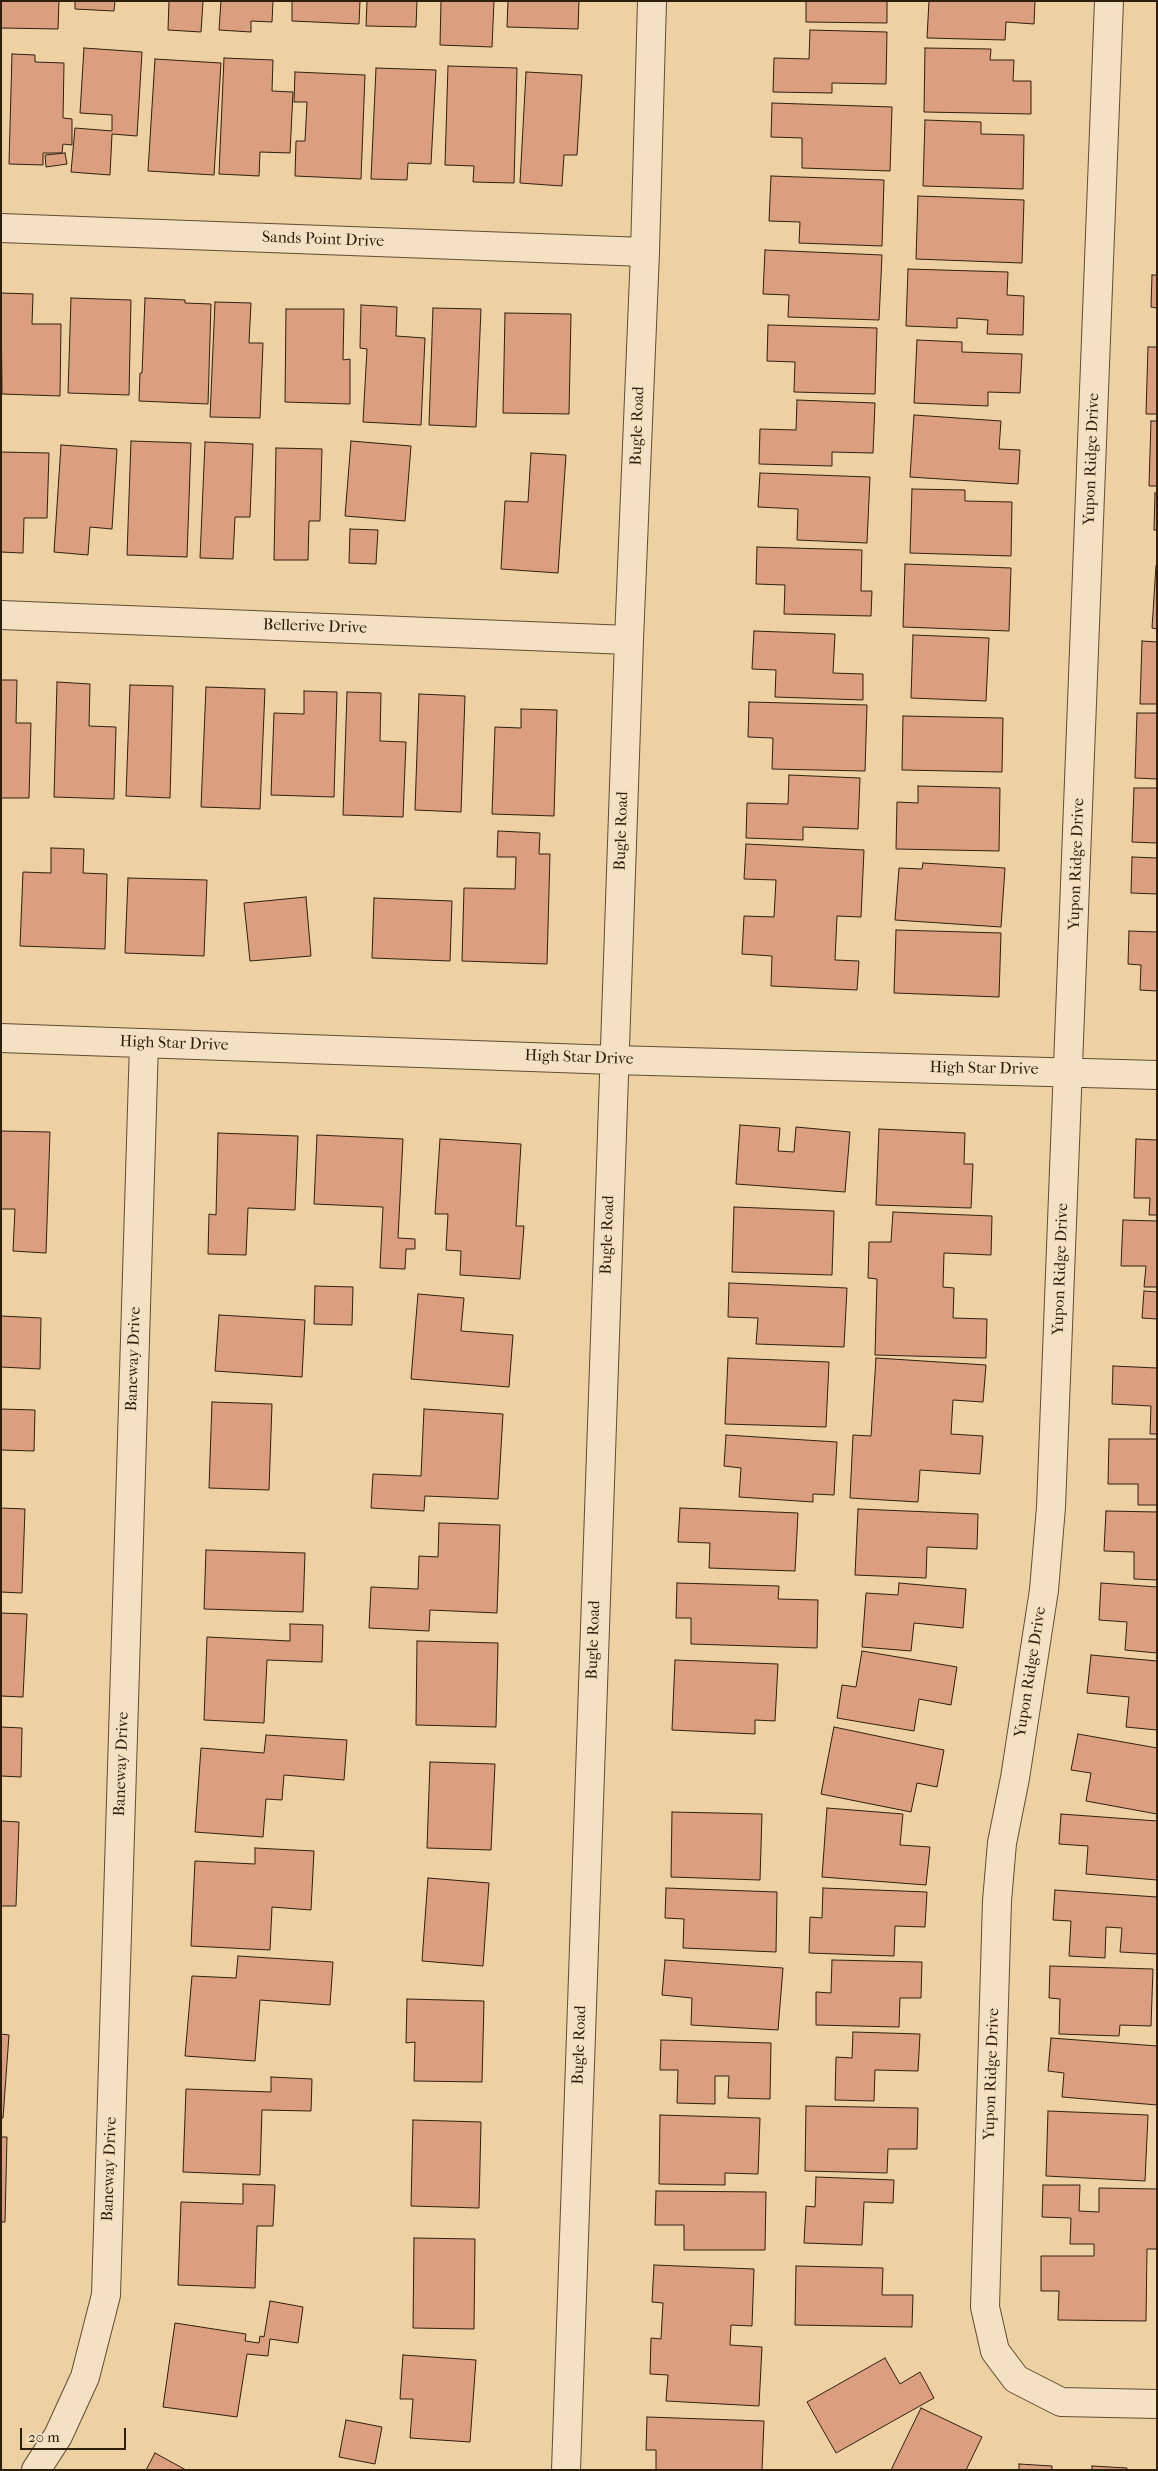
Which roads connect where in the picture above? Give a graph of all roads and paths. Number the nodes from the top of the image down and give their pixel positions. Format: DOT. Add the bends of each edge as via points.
graph roads {
  1 [pos="652,1"];
  2 [pos="1109,1"];
  3 [pos="1,228"];
  4 [pos="645,252"];
  5 [pos="1,615"];
  6 [pos="629,640"];
  7 [pos="1,1038"];
  8 [pos="144,1043"];
  9 [pos="614,1060"];
  10 [pos="1069,1071"];
  11 [pos="1157,1075"];
  12 [pos="1157,2404"];
  13 [pos="36,2470"];
  14 [pos="566,2470"];
  1 -- 4 [label="street, Bugle Road"];
  2 -- 10 [label="street, Yupon Ridge Drive"];
  3 -- 4 [label="street, Sands Point Drive"];
  4 -- 6 [label="street, Bugle Road"];
  5 -- 6 [label="street, Bellerive Drive"];
  6 -- 9 [label="street, Bugle Road"];
  7 -- 8 [label="street, High Star Drive"];
  8 -- 9 [label="street, High Star Drive"];
  8 -- 13 [label="street, Baneway Drive" via="106,2295 85,2377 58,2436"];
  9 -- 10 [label="street, High Star Drive"];
  9 -- 14 [label="street, Bugle Road"];
  10 -- 11 [label="street, High Star Drive"];
  10 -- 12 [label="street, Yupon Ridge Drive" via="1051,1507 1044,1590 1002,1843 997,1901 985,2307 995,2351 1016,2379 1061,2402"];
}
